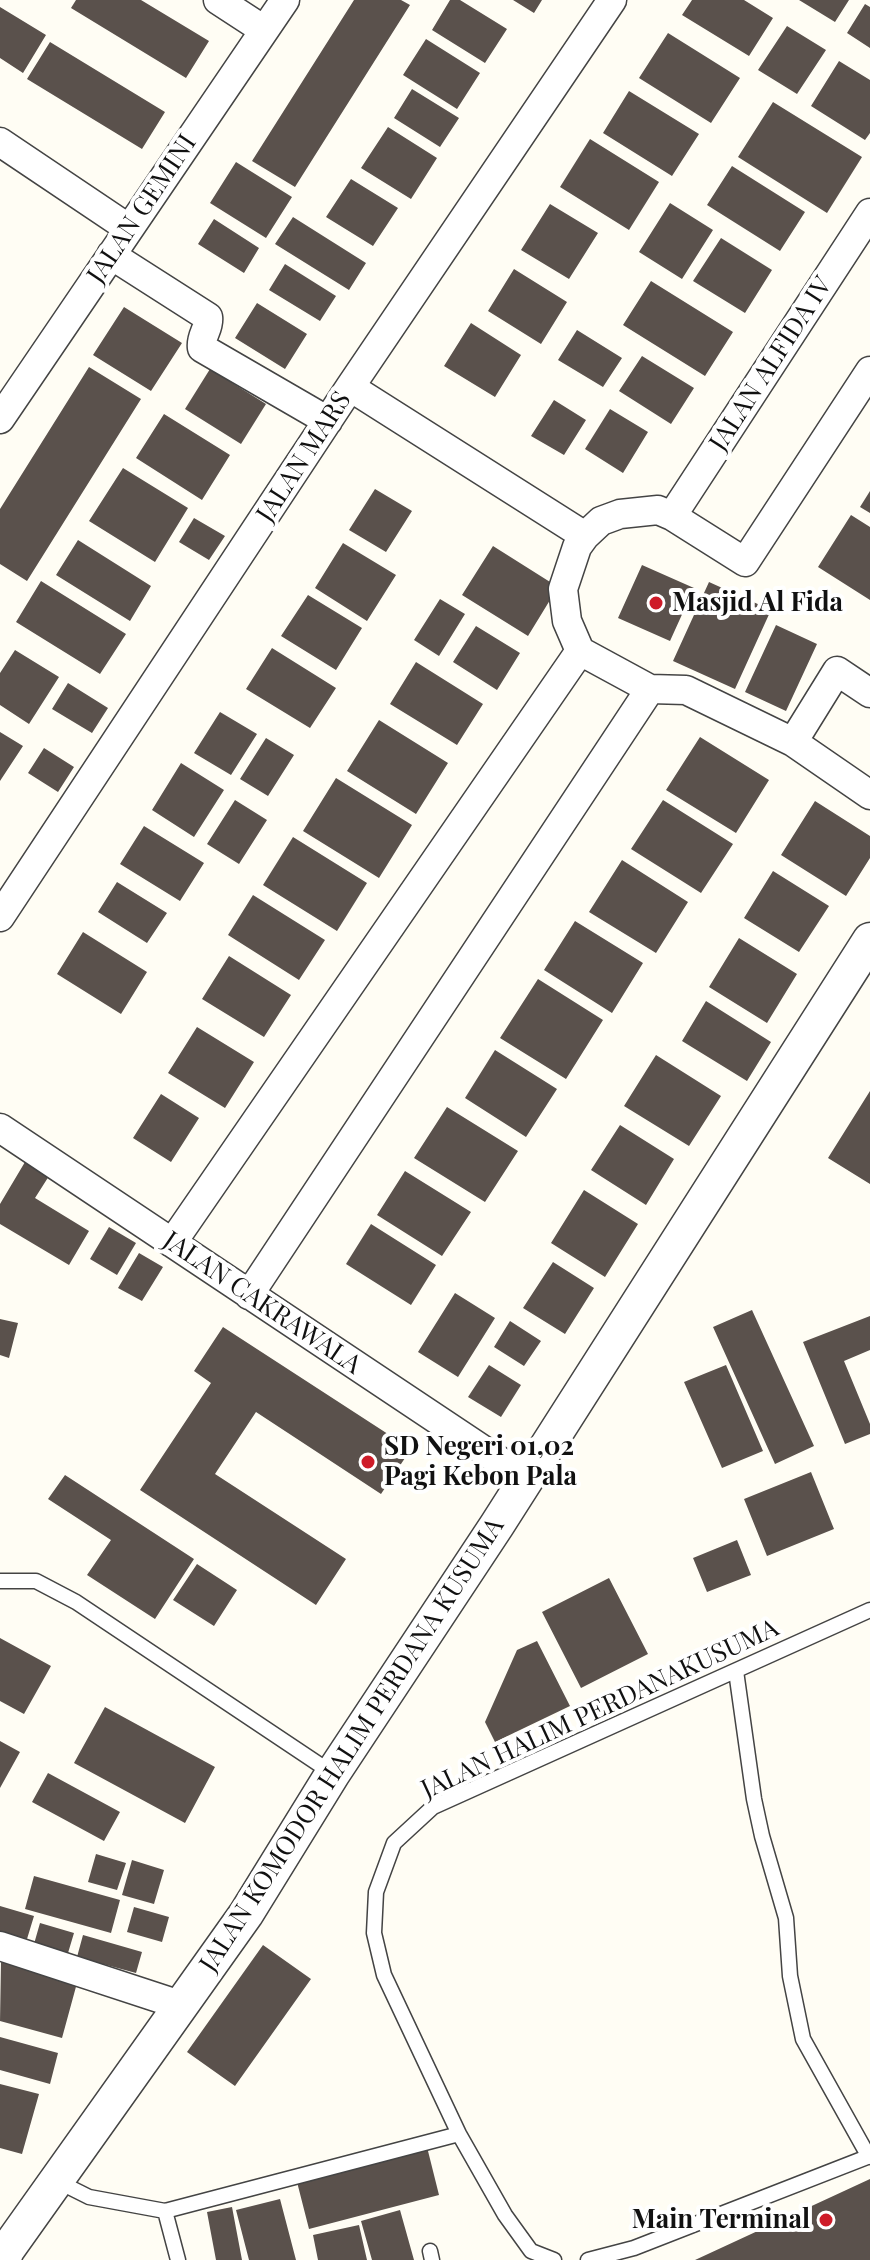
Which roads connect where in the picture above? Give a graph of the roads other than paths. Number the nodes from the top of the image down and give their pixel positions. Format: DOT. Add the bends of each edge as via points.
graph roads {
  1 [pos="218,0"];
  2 [pos="285,0"];
  3 [pos="612,0"];
  4 [pos="264,30"];
  5 [pos="0,142"];
  6 [pos="870,213"];
  7 [pos="128,228"];
  8 [pos="111,255"];
  9 [pos="870,371"];
  10 [pos="350,387"];
  11 [pos="0,419"];
  12 [pos="328,421"];
  13 [pos="672,516"];
  14 [pos="585,536"];
  15 [pos="580,651"];
  16 [pos="650,689"];
  17 [pos="870,693"];
  18 [pos="793,742"];
  19 [pos="870,795"];
  20 [pos="0,917"];
  21 [pos="870,940"];
  22 [pos="0,1128"];
  23 [pos="172,1243"];
  24 [pos="249,1295"];
  25 [pos="525,1478"];
  26 [pos="0,1581"];
  27 [pos="870,1610"];
  28 [pos="736,1671"];
  29 [pos="333,1773"];
  30 [pos="0,1946"];
  31 [pos="180,2005"];
  32 [pos="459,2134"];
  33 [pos="869,2156"];
  34 [pos="55,2180"];
  35 [pos="165,2211"];
  36 [pos="3,2253"];
  37 [pos="178,2260"];
  38 [pos="554,2260"];
  39 [pos="588,2260"];
  1 -- 4 [label="street"];
  2 -- 4 [label="street, JALAN GEMINI"];
  3 -- 10 [label="street, JALAN MARS"];
  4 -- 7 [label="street, JALAN GEMINI"];
  5 -- 7 [label="street"];
  6 -- 13 [label="street, JALAN ALFIDA IV"];
  7 -- 8 [label="street, JALAN GEMINI"];
  8 -- 11 [label="street, JALAN GEMINI"];
  8 -- 12 [label="street" via="208,317 202,348"];
  9 -- 13 [label="street" via="745,562"];
  10 -- 12 [label="street, JALAN MARS"];
  10 -- 14 [label="street"];
  12 -- 20 [label="street, JALAN MARS"];
  13 -- 14 [label="street" via="658,510 620,514 601,521"];
  14 -- 15 [label="street" via="571,559 563,589 567,621"];
  15 -- 16 [label="street"];
  15 -- 23 [label="street"];
  16 -- 18 [label="street" via="686,690"];
  16 -- 24 [label="street"];
  17 -- 18 [label="street" via="837,671"];
  18 -- 19 [label="street"];
  21 -- 25 [label="street, JALAN KOMODOR HALIM PERDANA KUSUMA"];
  22 -- 23 [label="street, JALAN CAKRAWALA"];
  23 -- 24 [label="street, JALAN CAKRAWALA"];
  24 -- 25 [label="street, JALAN CAKRAWALA"];
  25 -- 29 [label="street, JALAN KOMODOR HALIM PERDANA KUSUMA"];
  26 -- 29 [label="lane" via="36,1581 76,1602"];
  27 -- 28 [label="lane, JALAN HALIM PERDANAKUSUMA"];
  28 -- 32 [label="lane, JALAN HALIM PERDANAKUSUMA" via="433,1807 394,1843 376,1892 374,1933 384,1975"];
  28 -- 33 [label="lane" via="754,1799 786,1918 790,1976 803,2039"];
  29 -- 31 [label="street, JALAN KOMODOR HALIM PERDANA KUSUMA" via="246,1914"];
  30 -- 31 [label="street"];
  31 -- 34 [label="street, JALAN KOMODOR HALIM PERDANA KUSUMA"];
  32 -- 35 [label="lane"];
  32 -- 38 [label="lane, JALAN HALIM PERDANAKUSUMA" via="531,2251"];
  33 -- 39 [label="lane" via="634,2248"];
  34 -- 35 [label="lane" via="89,2197"];
  34 -- 36 [label="street, JALAN KOMODOR HALIM PERDANA KUSUMA"];
  35 -- 37 [label="lane"];
}
